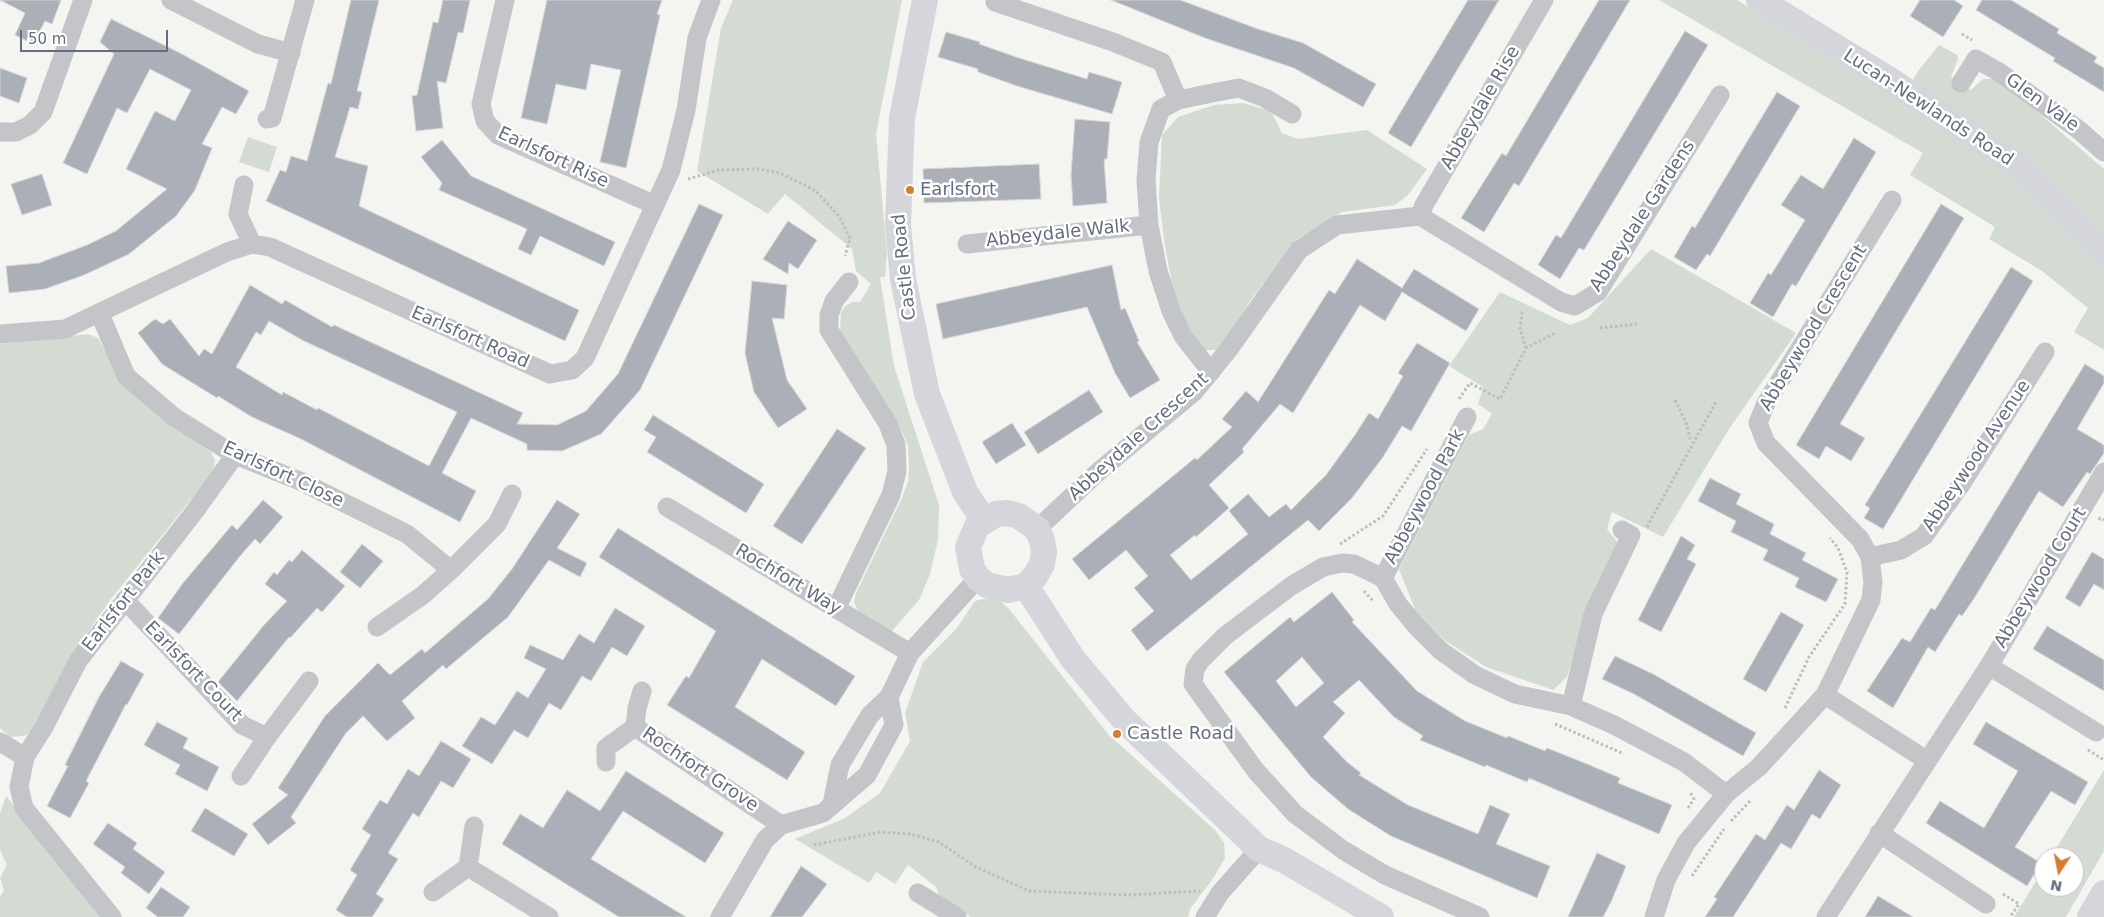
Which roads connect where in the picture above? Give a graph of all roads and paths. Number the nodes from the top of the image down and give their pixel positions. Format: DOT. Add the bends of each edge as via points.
graph roads {
  1 [pos="83,0"];
  2 [pos="171,0"];
  3 [pos="305,0"];
  4 [pos="505,0"];
  5 [pos="711,0"];
  6 [pos="925,0"];
  7 [pos="1544,0"];
  8 [pos="1759,0"];
  9 [pos="995,2"];
  10 [pos="292,53"];
  11 [pos="1961,83"];
  12 [pos="1720,95"];
  13 [pos="1178,100"];
  14 [pos="1292,114"];
  15 [pos="267,119"];
  16 [pos="0,132"];
  17 [pos="2104,152"];
  18 [pos="685,180"];
  19 [pos="244,185"];
  20 [pos="1892,200"];
  21 [pos="655,205"];
  22 [pos="1420,216"];
  23 [pos="1148,225"];
  24 [pos="252,244"];
  25 [pos="966,244"];
  26 [pos="2104,255"];
  27 [pos="844,256"];
  28 [pos="849,282"];
  29 [pos="1522,312"];
  30 [pos="100,314"];
  31 [pos="1636,324"];
  32 [pos="1600,328"];
  33 [pos="1555,333"];
  34 [pos="0,334"];
  35 [pos="1526,348"];
  36 [pos="2045,352"];
  37 [pos="1211,372"];
  38 [pos="1675,400"];
  39 [pos="1716,400"];
  40 [pos="1463,409"];
  41 [pos="1431,442"];
  42 [pos="1691,443"];
  43 [pos="235,455"];
  44 [pos="2104,472"];
  45 [pos="512,494"];
  46 [pos="2099,494"];
  47 [pos="667,507"];
  48 [pos="984,520"];
  49 [pos="2104,520"];
  50 [pos="2095,526"];
  51 [pos="1037,529"];
  52 [pos="1622,530"];
  53 [pos="1644,533"];
  54 [pos="1828,536"];
  55 [pos="1332,546"];
  56 [pos="1870,557"];
  57 [pos="451,570"];
  58 [pos="978,578"];
  59 [pos="1383,578"];
  60 [pos="1358,585"];
  61 [pos="1026,586"];
  62 [pos="125,600"];
  63 [pos="1379,607"];
  64 [pos="836,609"];
  65 [pos="377,627"];
  66 [pos="910,653"];
  67 [pos="1989,666"];
  68 [pos="309,681"];
  69 [pos="642,692"];
  70 [pos="1825,695"];
  71 [pos="889,697"];
  72 [pos="1571,706"];
  73 [pos="1781,714"];
  74 [pos="1550,722"];
  75 [pos="635,727"];
  76 [pos="2096,732"];
  77 [pos="266,736"];
  78 [pos="0,742"];
  79 [pos="2081,746"];
  80 [pos="25,757"];
  81 [pos="1630,757"];
  82 [pos="1926,760"];
  83 [pos="2104,760"];
  84 [pos="606,762"];
  85 [pos="241,776"];
  86 [pos="1687,787"];
  87 [pos="1726,794"];
  88 [pos="1755,796"];
  89 [pos="832,804"];
  90 [pos="1687,809"];
  91 [pos="781,825"];
  92 [pos="474,826"];
  93 [pos="1879,833"];
  94 [pos="814,845"];
  95 [pos="1259,849"];
  96 [pos="468,867"];
  97 [pos="1691,878"];
  98 [pos="1207,890"];
  99 [pos="433,892"];
  100 [pos="918,893"];
  101 [pos="2104,893"];
  102 [pos="1994,898"];
  103 [pos="112,917"];
  104 [pos="549,917"];
  105 [pos="720,917"];
  106 [pos="957,917"];
  107 [pos="1205,917"];
  108 [pos="1381,917"];
  109 [pos="1480,917"];
  110 [pos="1654,917"];
  111 [pos="1826,917"];
  112 [pos="2010,917"];
  113 [pos="2090,917"];
  1 -- 16 [label="street" via="43,112 30,125 16,132"];
  2 -- 10 [label="street" via="258,44"];
  3 -- 10 [label="street"];
  4 -- 21 [label="street, Earlsfort Rise" via="481,104 485,121 498,135"];
  5 -- 21 [label="street, Earlsfort Road" via="697,38 686,110 671,170"];
  6 -- 48 [label="street, Castle Road" via="902,118 898,224 903,279 927,394 965,492"];
  7 -- 22 [label="street, Abbeydale Rise"];
  8 -- 26 [label="street, Lucan-Newlands Road" via="1890,80 2011,161"];
  9 -- 13 [label="street" via="1114,42 1162,62"];
  10 -- 15 [label="street" via="272,118"];
  11 -- 17 [label="street, Glen Vale" via="1976,59 2079,130"];
  12 -- 22 [label="street, Abbeydale Gardens" via="1598,292 1575,306 1561,302"];
  13 -- 14 [label="street" via="1238,88 1265,98"];
  13 -- 23 [label="street" via="1161,109 1149,142 1146,180"];
  18 -- 27 [label="path" via="719,170 758,169 780,174 816,190 839,216 850,238"];
  19 -- 24 [label="street" via="238,214"];
  20 -- 56 [label="street, Abbeywood Crescent" via="1766,403 1758,423 1766,443 1860,539"];
  21 -- 24 [label="street, Earlsfort Road" via="585,358 572,370 550,374 270,247"];
  22 -- 37 [label="street, Abbeydale Crescent" via="1337,224 1299,250"];
  23 -- 25 [label="street, Abbeydale Walk"];
  23 -- 37 [label="street" via="1171,311 1183,336"];
  24 -- 30 [label="street" via="227,252"];
  28 -- 64 [label="street" via="834,301 829,315 829,330 888,424 896,444 898,470 891,495"];
  29 -- 35 [label="path" via="1520,329"];
  30 -- 34 [label="street" via="65,329"];
  30 -- 43 [label="street, Earlsfort Close" via="126,376 174,417"];
  31 -- 32 [label="path"];
  33 -- 35 [label="path"];
  35 -- 40 [label="path" via="1500,399 1470,382"];
  36 -- 56 [label="street, Abbeywood Avenue" via="1962,483 1924,536 1901,550"];
  37 -- 51 [label="street, Abbeydale Crescent" via="1194,392 1098,472"];
  38 -- 42 [label="path" via="1686,422"];
  39 -- 42 [label="path"];
  40 -- 59 [label="street, Abbeywood Park"];
  41 -- 55 [label="path" via="1382,516"];
  42 -- 53 [label="path"];
  43 -- 57 [label="street, Earlsfort Close" via="300,482 407,534"];
  43 -- 62 [label="street, Earlsfort Park"];
  44 -- 46 [label="street, Abbeywood Court"];
  45 -- 57 [label="street" via="497,524"];
  46 -- 67 [label="street, Abbeywood Court"];
  47 -- 64 [label="street, Rochfort Way"];
  48 -- 51 [label="street" via="1008,513 1019,516"];
  48 -- 58 [label="street" via="971,536 968,547 972,569"];
  49 -- 50 [label="path" via="2100,518"];
  51 -- 61 [label="street" via="1044,552 1042,564"];
  52 -- 72 [label="street" via="1631,536 1593,614"];
  54 -- 73 [label="path" via="1838,548 1847,572 1845,604 1809,657"];
  56 -- 70 [label="street, Abbeywood Crescent" via="1872,600"];
  57 -- 65 [label="street" via="423,595"];
  58 -- 61 [label="street" via="1008,590"];
  58 -- 66 [label="street"];
  59 -- 72 [label="street" via="1416,627 1441,651 1475,675 1515,694"];
  59 -- 109 [label="street" via="1354,564 1323,566 1224,636 1195,669 1193,684 1256,771 1295,814 1343,850 1385,875"];
  60 -- 63 [label="path"];
  61 -- 95 [label="street" via="1073,659 1125,722"];
  62 -- 77 [label="street, Earlsfort Court" via="242,725"];
  62 -- 80 [label="street, Earlsfort Park" via="78,661"];
  64 -- 66 [label="street, Rochfort Way"];
  66 -- 71 [label="street"];
  67 -- 76 [label="street, Abbeywood Court"];
  67 -- 82 [label="street, Abbeywood Court"];
  68 -- 77 [label="street"];
  69 -- 75 [label="street"];
  70 -- 82 [label="street"];
  70 -- 87 [label="street, Abbeywood Crescent" via="1759,768"];
  71 -- 89 [label="street" via="870,715 840,765"];
  71 -- 89 [label="street" via="894,725 867,775"];
  72 -- 87 [label="street" via="1668,753"];
  74 -- 81 [label="path"];
  75 -- 84 [label="street, Rochfort Grove" via="606,748"];
  75 -- 91 [label="street, Rochfort Grove"];
  77 -- 85 [label="street"];
  78 -- 80 [label="street"];
  79 -- 83 [label="path"];
  80 -- 103 [label="street, Earlsfort Park" via="19,787 24,808"];
  82 -- 93 [label="street, Abbeywood Court"];
  86 -- 90 [label="path" via="1694,798"];
  87 -- 110 [label="street, Abbeywood Crescent" via="1686,843 1666,880"];
  88 -- 97 [label="path" via="1729,822"];
  89 -- 91 [label="street" via="823,813"];
  91 -- 105 [label="street" via="765,840"];
  92 -- 96 [label="street"];
  93 -- 102 [label="street"];
  93 -- 111 [label="street, Abbeywood Court"];
  94 -- 98 [label="path" via="880,832 910,834 939,842 974,866 1029,891 1129,895"];
  95 -- 107 [label="street" via="1220,893"];
  95 -- 108 [label="street" via="1284,860"];
  96 -- 99 [label="street"];
  96 -- 104 [label="street"];
  100 -- 106 [label="street"];
  101 -- 113 [label="street"];
  102 -- 112 [label="path" via="2019,904"];
}
